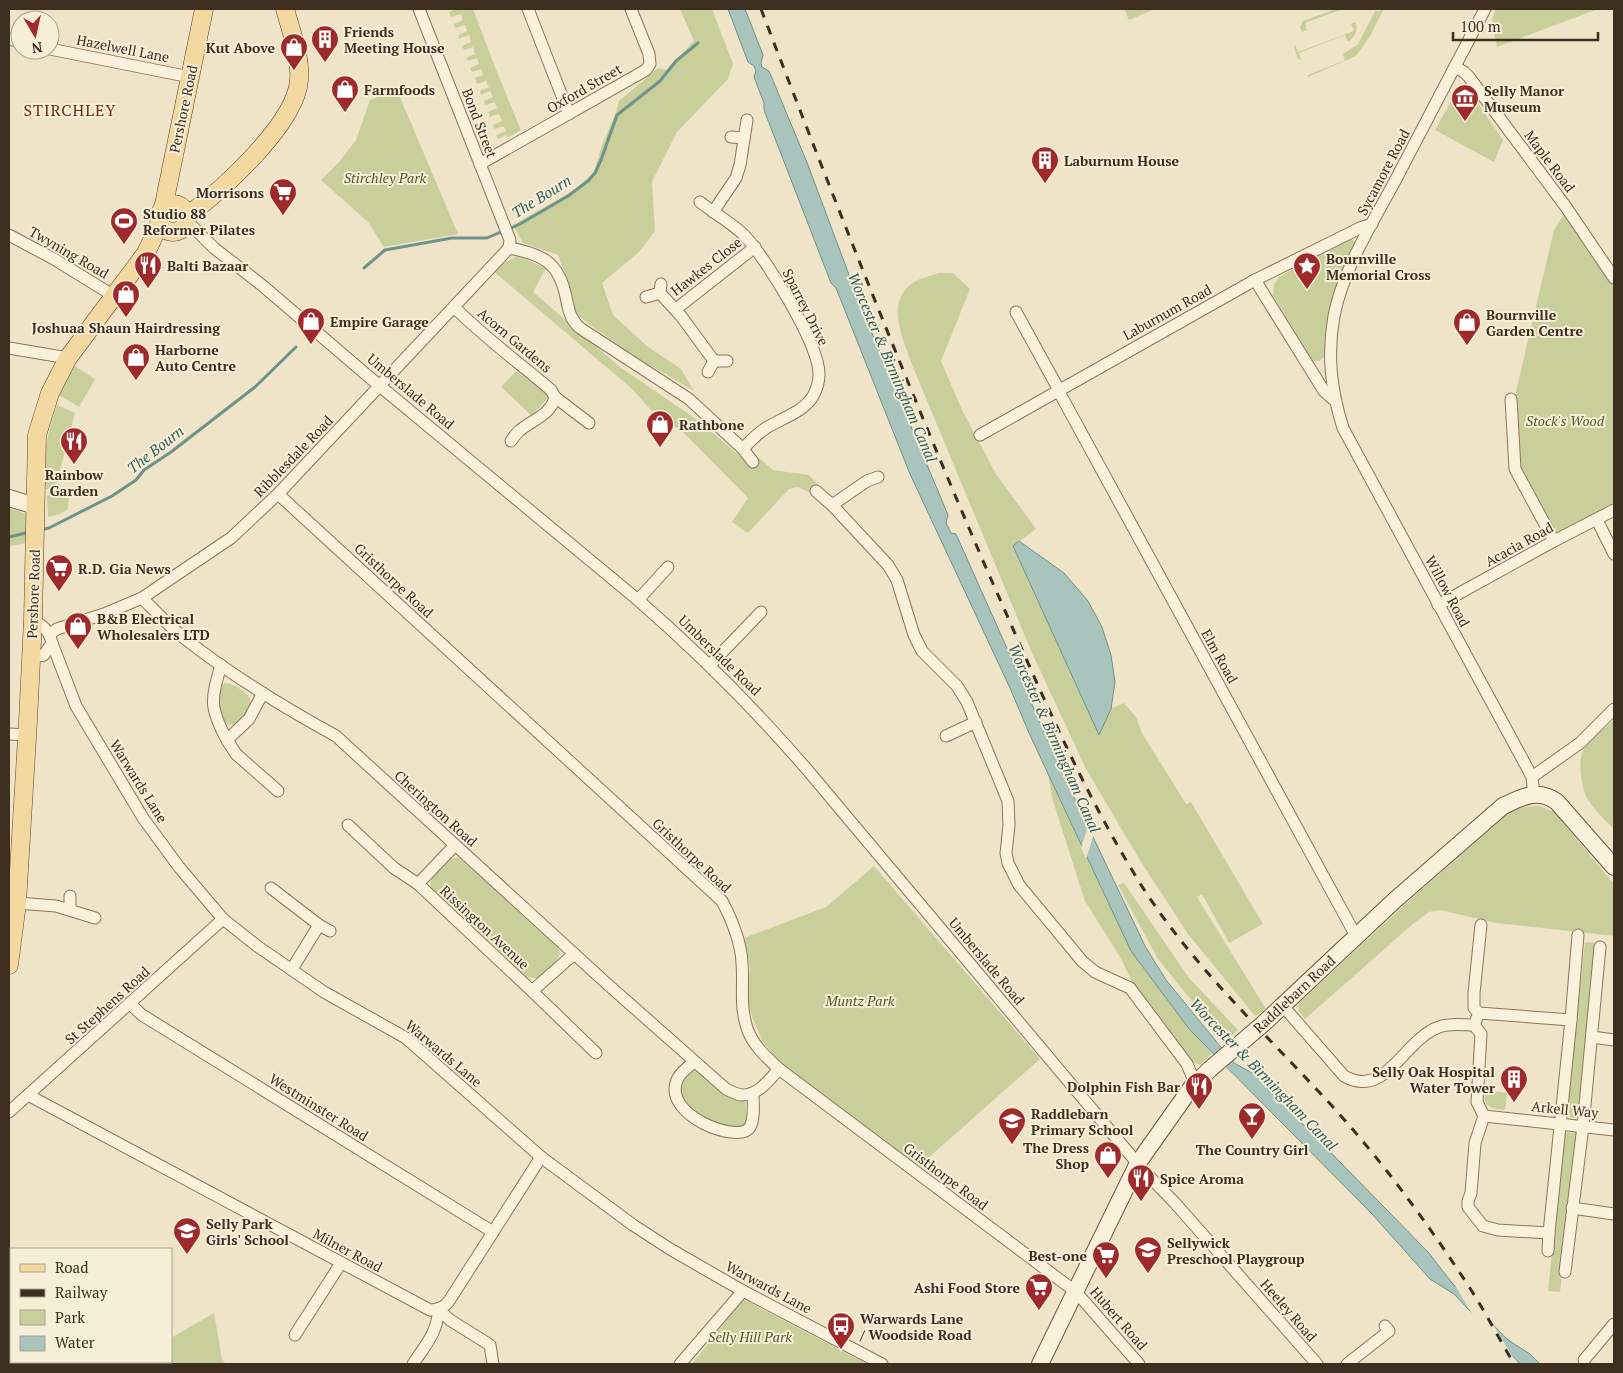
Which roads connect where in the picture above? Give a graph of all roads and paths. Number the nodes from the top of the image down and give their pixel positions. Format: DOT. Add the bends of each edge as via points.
graph roads {
  1 [pos="204,9"];
  2 [pos="419,9"];
  3 [pos="528,9"];
  4 [pos="631,9"];
  5 [pos="1485,9"];
  6 [pos="289,12"];
  7 [pos="60,51"];
  8 [pos="1456,67"];
  9 [pos="190,77"];
  10 [pos="569,114"];
  11 [pos="747,120"];
  12 [pos="731,137"];
  13 [pos="744,138"];
  14 [pos="480,164"];
  15 [pos="700,202"];
  16 [pos="713,212"];
  17 [pos="175,222"];
  18 [pos="1372,224"];
  19 [pos="9,235"];
  20 [pos="509,244"];
  21 [pos="754,247"];
  22 [pos="1614,278"];
  23 [pos="1255,280"];
  24 [pos="114,296"];
  25 [pos="646,297"];
  26 [pos="454,307"];
  27 [pos="676,309"];
  28 [pos="1016,312"];
  29 [pos="9,348"];
  30 [pos="1330,357"];
  31 [pos="68,358"];
  32 [pos="714,361"];
  33 [pos="728,361"];
  34 [pos="708,372"];
  35 [pos="381,385"];
  36 [pos="1058,390"];
  37 [pos="555,397"];
  38 [pos="1511,399"];
  39 [pos="1335,401"];
  40 [pos="589,423"];
  41 [pos="980,435"];
  42 [pos="511,441"];
  43 [pos="743,449"];
  44 [pos="754,462"];
  45 [pos="869,476"];
  46 [pos="816,491"];
  47 [pos="278,494"];
  48 [pos="9,498"];
  49 [pos="35,506"];
  50 [pos="832,506"];
  51 [pos="1614,510"];
  52 [pos="1597,520"];
  53 [pos="1554,541"];
  54 [pos="1614,554"];
  55 [pos="668,567"];
  56 [pos="142,598"];
  57 [pos="638,600"];
  58 [pos="1438,605"];
  59 [pos="761,612"];
  60 [pos="47,631"];
  61 [pos="37,656"];
  62 [pos="221,665"];
  63 [pos="710,665"];
  64 [pos="67,684"];
  65 [pos="263,693"];
  66 [pos="1614,709"];
  67 [pos="976,722"];
  68 [pos="9,734"];
  69 [pos="27,735"];
  70 [pos="945,739"];
  71 [pos="227,740"];
  72 [pos="1532,777"];
  73 [pos="278,791"];
  74 [pos="1534,795"];
  75 [pos="348,824"];
  76 [pos="455,845"];
  77 [pos="1614,867"];
  78 [pos="418,884"];
  79 [pos="270,888"];
  80 [pos="70,896"];
  81 [pos="17,903"];
  82 [pos="70,910"];
  83 [pos="95,918"];
  84 [pos="223,919"];
  85 [pos="319,925"];
  86 [pos="1481,925"];
  87 [pos="330,931"];
  88 [pos="1578,935"];
  89 [pos="1356,936"];
  90 [pos="1600,947"];
  91 [pos="574,954"];
  92 [pos="9,965"];
  93 [pos="292,969"];
  94 [pos="532,991"];
  95 [pos="130,1004"];
  96 [pos="1283,1006"];
  97 [pos="1479,1013"];
  98 [pos="1570,1024"];
  99 [pos="1474,1025"];
  100 [pos="1592,1037"];
  101 [pos="1614,1040"];
  102 [pos="596,1053"];
  103 [pos="694,1062"];
  104 [pos="779,1069"];
  105 [pos="1195,1083"];
  106 [pos="753,1093"];
  107 [pos="28,1095"];
  108 [pos="9,1112"];
  109 [pos="1484,1116"];
  110 [pos="1559,1124"];
  111 [pos="1583,1126"];
  112 [pos="1614,1130"];
  113 [pos="541,1157"];
  114 [pos="1138,1163"];
  115 [pos="1572,1208"];
  116 [pos="1614,1214"];
  117 [pos="493,1232"];
  118 [pos="1549,1233"];
  119 [pos="1548,1251"];
  120 [pos="341,1263"];
  121 [pos="1565,1272"];
  122 [pos="743,1291"];
  123 [pos="1076,1292"];
  124 [pos="438,1309"];
  125 [pos="1614,1324"];
  126 [pos="1386,1326"];
  127 [pos="295,1335"];
  128 [pos="1584,1360"];
  129 [pos="413,1364"];
  130 [pos="493,1364"];
  131 [pos="680,1364"];
  132 [pos="882,1364"];
  133 [pos="1040,1364"];
  134 [pos="1139,1364"];
  135 [pos="1317,1364"];
  136 [pos="1347,1364"];
  1 -- 9 [label="main road, Pershore Road"];
  2 -- 14 [label="street, Bond Street"];
  3 -- 10 [label="street"];
  4 -- 10 [label="street, Oxford Street" via="650,64 646,70"];
  5 -- 8 [label="street, Sycamore Road"];
  6 -- 17 [label="main road" via="299,80 290,107 272,135 239,170 199,207"];
  7 -- 9 [label="street, Hazelwell Lane"];
  8 -- 18 [label="street, Sycamore Road"];
  8 -- 22 [label="street, Maple Road" via="1469,77 1566,207"];
  9 -- 17 [label="main road, Pershore Road"];
  10 -- 14 [label="street, Oxford Street"];
  11 -- 13 [label="street"];
  12 -- 13 [label="street"];
  13 -- 16 [label="street" via="736,178"];
  14 -- 20 [label="street, Bond Street"];
  15 -- 16 [label="street, Sparrey Drive"];
  16 -- 21 [label="street, Sparrey Drive"];
  17 -- 24 [label="main road, Pershore Road" via="146,253"];
  17 -- 35 [label="street, Umberslade Road" via="207,242 263,286"];
  18 -- 23 [label="street, Laburnum Road"];
  18 -- 30 [label="street, Sycamore Road" via="1342,291 1335,314"];
  19 -- 24 [label="street, Twyning Road"];
  20 -- 26 [label="street, Ribblesdale Road"];
  20 -- 43 [label="street" via="542,256 553,266 561,278 572,321 689,399"];
  21 -- 27 [label="street, Hawkes Close"];
  21 -- 43 [label="street, Sparrey Drive" via="804,330 819,373 818,386 806,405 765,429"];
  23 -- 36 [label="street, Laburnum Road"];
  23 -- 39 [label="street, Willow Road" via="1324,391"];
  24 -- 31 [label="main road, Pershore Road"];
  25 -- 27 [label="street, Hawkes Close" via="661,288"];
  26 -- 35 [label="street, Ribblesdale Road"];
  26 -- 37 [label="street, Acorn Gardens" via="483,336 551,390"];
  27 -- 32 [label="street, Hawkes Close"];
  28 -- 36 [label="street, Elm Road"];
  29 -- 31 [label="street"];
  30 -- 39 [label="street, Willow Road"];
  31 -- 49 [label="main road, Pershore Road" via="50,393 37,435"];
  32 -- 33 [label="street"];
  32 -- 34 [label="street"];
  35 -- 47 [label="street, Ribblesdale Road"];
  35 -- 57 [label="street, Umberslade Road"];
  36 -- 41 [label="street, Laburnum Road"];
  36 -- 89 [label="street, Elm Road"];
  37 -- 40 [label="street, Acorn Gardens"];
  37 -- 42 [label="street" via="543,415 519,431"];
  38 -- 53 [label="street" via="1514,469"];
  39 -- 58 [label="street, Willow Road" via="1343,428"];
  43 -- 44 [label="street"];
  45 -- 50 [label="street"];
  46 -- 50 [label="street"];
  47 -- 56 [label="street, Ribblesdale Road" via="231,538"];
  47 -- 104 [label="street, Gristhorpe Road" via="722,902 734,924 741,953 741,998 748,1031 759,1050"];
  48 -- 49 [label="street"];
  49 -- 60 [label="main road, Pershore Road" via="35,534"];
  50 -- 67 [label="street" via="888,564 898,580 922,651 957,686"];
  51 -- 52 [label="street, Acacia Road"];
  52 -- 53 [label="street, Acacia Road"];
  52 -- 54 [label="street"];
  53 -- 58 [label="street, Acacia Road"];
  55 -- 57 [label="street"];
  56 -- 60 [label="street, Ribblesdale Road" via="104,614"];
  56 -- 62 [label="street, Cherington Road" via="183,637"];
  57 -- 63 [label="street, Umberslade Road"];
  58 -- 72 [label="street, Willow Road"];
  59 -- 63 [label="street"];
  60 -- 61 [label="main road, Pershore Road"];
  60 -- 61 [label="street"];
  60 -- 64 [label="street, Warwards Lane"];
  61 -- 64 [label="street, Warwards Lane" via="54,665"];
  61 -- 69 [label="main road, Pershore Road"];
  62 -- 65 [label="street, Cherington Road"];
  62 -- 71 [label="street" via="213,694 213,712"];
  63 -- 114 [label="street, Umberslade Road" via="785,744"];
  64 -- 84 [label="street, Warwards Lane" via="85,722 143,818"];
  65 -- 71 [label="street" via="248,719"];
  65 -- 76 [label="street, Cherington Road" via="336,736"];
  66 -- 72 [label="street" via="1580,743"];
  67 -- 70 [label="street"];
  67 -- 105 [label="street" via="1008,801 1006,853 1019,885 1082,961 1095,972 1130,988 1187,1064"];
  68 -- 69 [label="street"];
  69 -- 81 [label="main road, Pershore Road"];
  71 -- 73 [label="street" via="236,754"];
  72 -- 74 [label="street, Willow Road"];
  74 -- 77 [label="street" via="1548,796 1556,802"];
  74 -- 89 [label="street, Raddlebarn Road" via="1523,796 1503,806"];
  75 -- 78 [label="street, Rissington Avenue" via="394,868"];
  76 -- 78 [label="street, Rissington Avenue"];
  76 -- 91 [label="street, Cherington Road"];
  78 -- 94 [label="street, Rissington Avenue"];
  79 -- 85 [label="street"];
  80 -- 82 [label="street"];
  81 -- 82 [label="street"];
  81 -- 92 [label="main road, Pershore Road"];
  82 -- 83 [label="street"];
  84 -- 93 [label="street, Warwards Lane"];
  84 -- 95 [label="street, St Stephens Road"];
  85 -- 87 [label="street"];
  85 -- 93 [label="street"];
  86 -- 97 [label="street" via="1474,993 1474,1008"];
  88 -- 98 [label="street"];
  89 -- 96 [label="street, Raddlebarn Road"];
  90 -- 100 [label="street"];
  91 -- 94 [label="street, Rissington Avenue"];
  91 -- 103 [label="street, Cherington Road"];
  93 -- 113 [label="street, Warwards Lane" via="324,992 406,1038"];
  94 -- 102 [label="street, Rissington Avenue"];
  95 -- 107 [label="street, St Stephens Road"];
  95 -- 117 [label="street, Westminster Road" via="142,1015"];
  96 -- 99 [label="street" via="1344,1076 1358,1082 1380,1078 1413,1045 1440,1026"];
  96 -- 105 [label="street, Raddlebarn Road, bridge"];
  97 -- 98 [label="street"];
  97 -- 99 [label="street"];
  98 -- 110 [label="street"];
  99 -- 109 [label="street" via="1482,1034 1477,1102"];
  100 -- 101 [label="street"];
  100 -- 111 [label="street"];
  103 -- 106 [label="street, Cherington Road" via="726,1089 741,1095"];
  103 -- 106 [label="street" via="678,1077 675,1097 688,1113 705,1125 735,1133 746,1131 750,1128"];
  104 -- 106 [label="street"];
  104 -- 123 [label="street, Gristhorpe Road"];
  105 -- 114 [label="street, Raddlebarn Road"];
  107 -- 108 [label="street, St Stephens Road"];
  107 -- 120 [label="street, Milner Road"];
  109 -- 110 [label="street, Arkell Way"];
  109 -- 118 [label="street" via="1475,1143 1468,1207 1483,1226"];
  110 -- 111 [label="street, Arkell Way"];
  110 -- 118 [label="street"];
  111 -- 112 [label="street, Arkell Way"];
  111 -- 115 [label="street"];
  113 -- 117 [label="street"];
  113 -- 122 [label="street, Warwards Lane" via="670,1250"];
  114 -- 123 [label="street, Raddlebarn Road"];
  114 -- 135 [label="street, Heeley Road"];
  115 -- 116 [label="street"];
  115 -- 121 [label="street"];
  117 -- 124 [label="street" via="449,1301"];
  118 -- 119 [label="street"];
  120 -- 124 [label="street, Milner Road" via="430,1310"];
  120 -- 127 [label="street"];
  122 -- 131 [label="street"];
  122 -- 132 [label="street, Warwards Lane"];
  123 -- 133 [label="street, Raddlebarn Road"];
  123 -- 134 [label="street, Hubert Road"];
  124 -- 129 [label="street" via="436,1329"];
  124 -- 130 [label="street" via="490,1345"];
  125 -- 128 [label="street"];
  126 -- 136 [label="street" via="1389,1331"];
}
